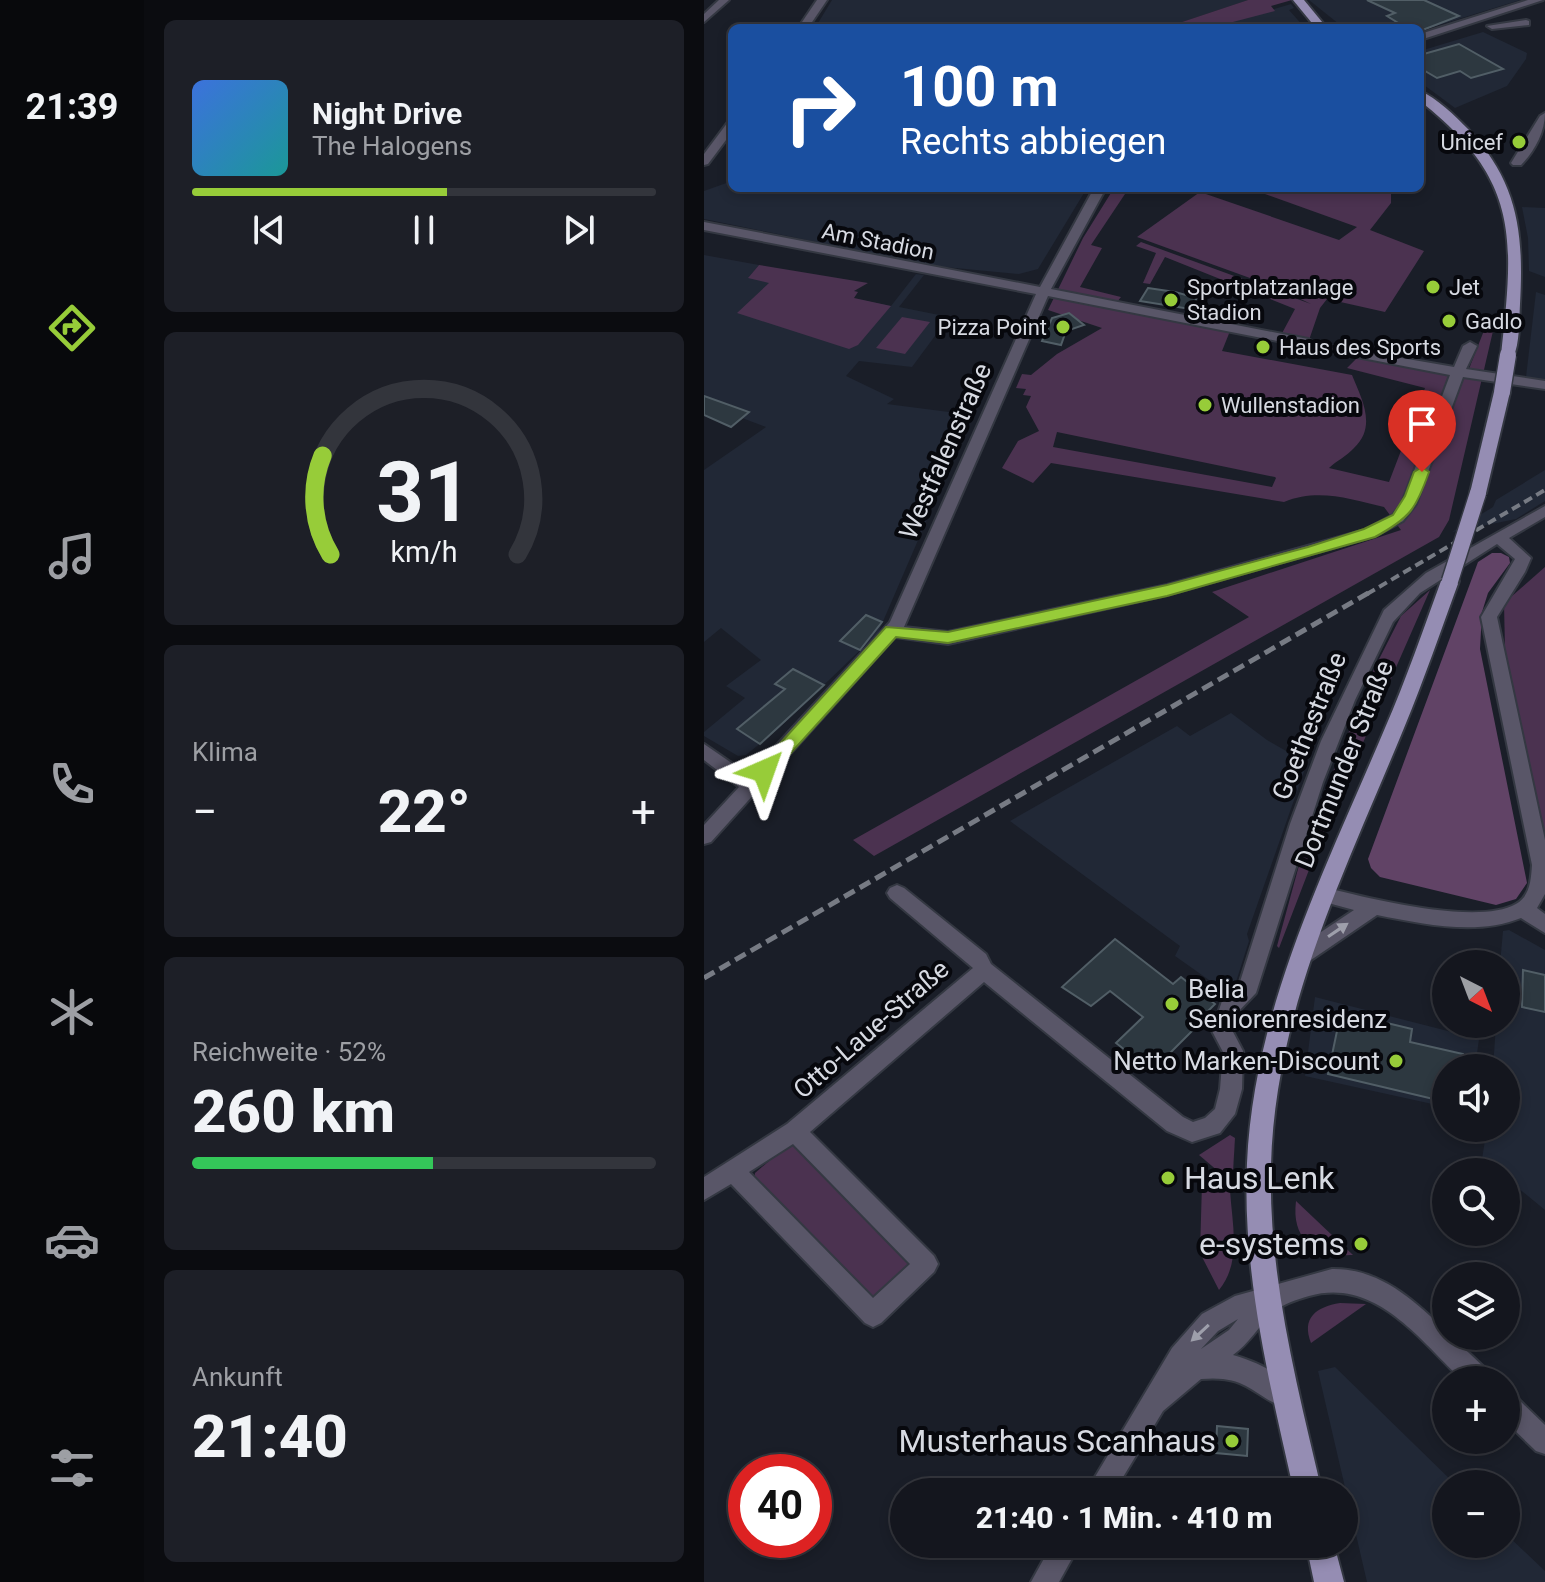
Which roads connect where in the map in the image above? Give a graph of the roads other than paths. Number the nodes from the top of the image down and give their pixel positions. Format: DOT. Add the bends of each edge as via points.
graph roads {
  1 [pos="724,0"];
  2 [pos="822,0"];
  3 [pos="1298,0"];
  4 [pos="1538,0"];
  5 [pos="1509,11"];
  6 [pos="704,19"];
  7 [pos="1530,20"];
  8 [pos="1319,23"];
  9 [pos="806,24"];
  10 [pos="1498,25"];
  11 [pos="1544,25"];
  12 [pos="1424,36"];
  13 [pos="1424,44"];
  14 [pos="1424,98"];
  15 [pos="1545,116"];
  16 [pos="728,129"];
  17 [pos="704,162"];
  18 [pos="1517,163"];
  19 [pos="1098,192"];
  20 [pos="704,226"];
  21 [pos="1045,291"];
  22 [pos="1308,343"];
  23 [pos="1470,346"];
  24 [pos="1326,347"];
  25 [pos="1465,372"];
  26 [pos="1545,385"];
  27 [pos="1545,511"];
  28 [pos="1499,538"];
  29 [pos="892,631"];
  30 [pos="704,751"];
  31 [pos="751,786"];
  32 [pos="704,837"];
  33 [pos="897,893"];
  34 [pos="1324,895"];
  35 [pos="1374,907"];
  36 [pos="1523,909"];
  37 [pos="1545,925"];
  38 [pos="1304,954"];
  39 [pos="984,970"];
  40 [pos="795,1131"];
  41 [pos="733,1171"];
  42 [pos="704,1189"];
  43 [pos="1268,1301"];
  44 [pos="1464,1366"];
  45 [pos="1196,1367"];
  46 [pos="1287,1397"];
  47 [pos="1151,1407"];
  48 [pos="1520,1418"];
  49 [pos="1545,1442"];
  50 [pos="1108,1478"];
  51 [pos="1305,1478"];
  52 [pos="1059,1558"];
  53 [pos="1323,1558"];
  54 [pos="1044,1582"];
  55 [pos="1329,1582"];
  1 -- 6 [label="street"];
  2 -- 9 [label="street"];
  3 -- 8 [label="main road"];
  4 -- 5 [label="street"];
  5 -- 7 [label="street"];
  5 -- 10 [label="street"];
  5 -- 12 [label="street"];
  7 -- 10 [label="street"];
  7 -- 11 [label="street"];
  10 -- 13 [label="street"];
  14 -- 34 [label="main road, Dortmunder Straße, bridge" via="1484,154 1511,207 1516,264 1508,355 1478,493 1450,581"];
  15 -- 18 [label="street"];
  16 -- 17 [label="street"];
  19 -- 21 [label="street, Westfalenstraße"];
  20 -- 21 [label="street, Am Stadion"];
  21 -- 22 [label="street"];
  21 -- 29 [label="street, Westfalenstraße"];
  23 -- 25 [label="street"];
  24 -- 25 [label="street"];
  25 -- 26 [label="street"];
  25 -- 29 [label="street" via="1413,497 1403,514 1382,528 1228,575 948,638"];
  27 -- 28 [label="street, Goethestraße"];
  28 -- 36 [label="street" via="1523,558 1494,600 1489,617 1541,865 1541,882"];
  28 -- 39 [label="street, Goethestraße" via="1399,602 1355,680 1322,759 1246,993 1229,1007 1222,1031 1233,1051 1231,1089 1224,1114 1212,1126 1192,1132 1175,1124"];
  29 -- 31 [label="street, Westfalenstraße"];
  30 -- 31 [label="street"];
  31 -- 32 [label="street"];
  33 -- 39 [label="street, Goethestraße" via="979,960"];
  34 -- 35 [label="street"];
  34 -- 38 [label="main road, Dortmunder Straße"];
  35 -- 36 [label="street" via="1490,920"];
  38 -- 35 [label="street, one-way"];
  36 -- 37 [label="street"];
  38 -- 43 [label="main road, Dortmunder Straße" via="1268,1080 1261,1131 1259,1191"];
  39 -- 40 [label="street, Otto-Laue-Straße"];
  40 -- 41 [label="street, Otto-Laue-Straße"];
  40 -- 41 [label="street, Otto-Laue-Straße" via="926,1264 873,1315"];
  41 -- 42 [label="street, Otto-Laue-Straße"];
  43 -- 44 [label="street" via="1308,1283 1350,1280 1407,1313"];
  43 -- 45 [label="street" via="1237,1338"];
  43 -- 46 [label="main road, Dortmunder Straße"];
  43 -- 47 [label="street, one-way" via="1225,1312 1196,1336 1176,1359"];
  45 -- 46 [label="street" via="1225,1364 1245,1370"];
  45 -- 47 [label="street"];
  46 -- 51 [label="main road, Dortmunder Straße"];
  47 -- 50 [label="street"];
  48 -- 49 [label="street"];
  52 -- 54 [label="street"];
  53 -- 55 [label="main road"];
}
